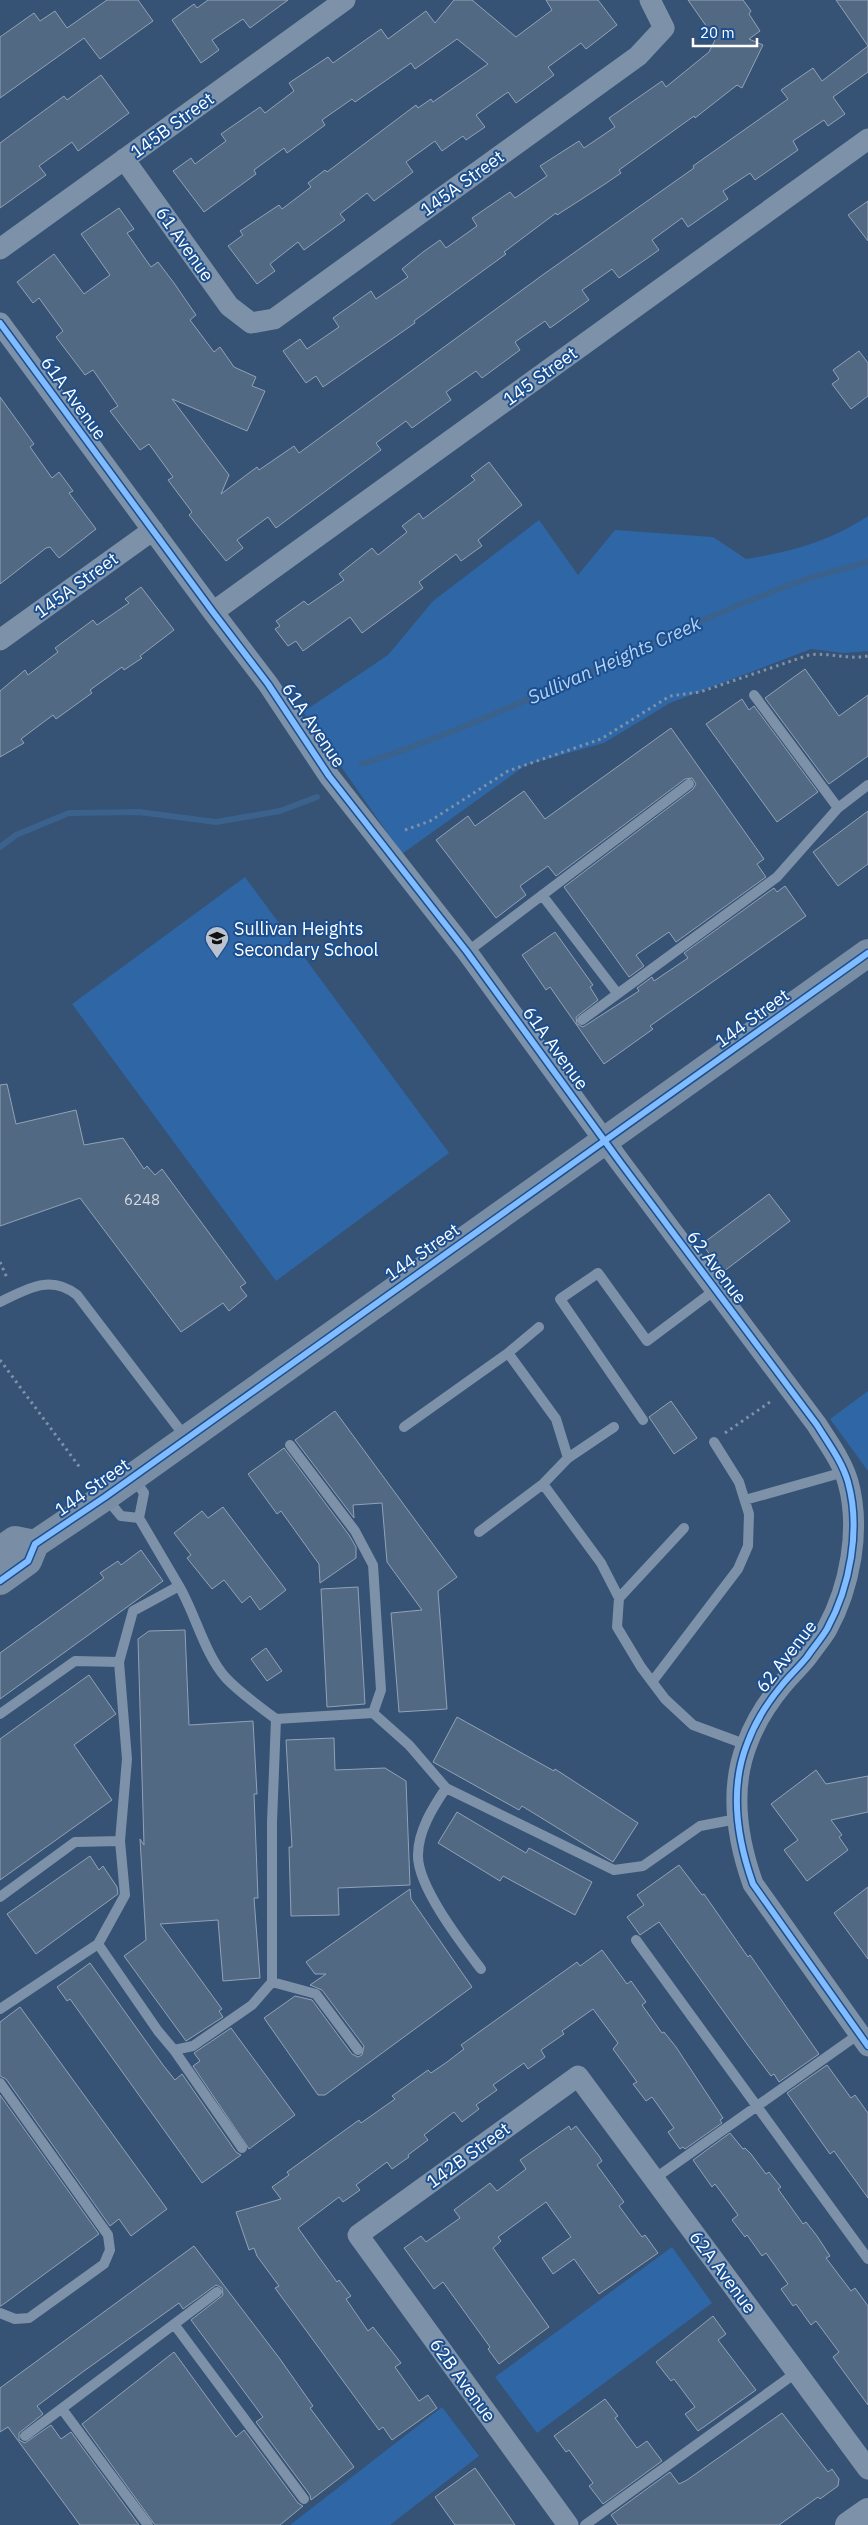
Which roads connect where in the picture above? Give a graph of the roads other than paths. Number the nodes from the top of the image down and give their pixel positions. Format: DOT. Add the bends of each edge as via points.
graph roads {
  1 [pos="344,0"];
  2 [pos="650,0"];
  3 [pos="868,139"];
  4 [pos="124,159"];
  5 [pos="0,250"];
  6 [pos="0,323"];
  7 [pos="251,323"];
  8 [pos="153,530"];
  9 [pos="213,612"];
  10 [pos="0,640"];
  11 [pos="754,695"];
  12 [pos="689,784"];
  13 [pos="868,785"];
  14 [pos="838,808"];
  15 [pos="542,895"];
  16 [pos="467,952"];
  17 [pos="868,953"];
  18 [pos="617,993"];
  19 [pos="582,1020"];
  20 [pos="605,1141"];
  21 [pos="715,1290"];
  22 [pos="0,1302"];
  23 [pos="539,1327"];
  24 [pos="508,1353"];
  25 [pos="643,1420"];
  26 [pos="614,1426"];
  27 [pos="404,1427"];
  28 [pos="186,1438"];
  29 [pos="714,1442"];
  30 [pos="290,1445"];
  31 [pos="568,1458"];
  32 [pos="844,1472"];
  33 [pos="133,1477"];
  34 [pos="543,1484"];
  35 [pos="105,1497"];
  36 [pos="745,1500"];
  37 [pos="139,1518"];
  38 [pos="684,1528"];
  39 [pos="479,1532"];
  40 [pos="35,1544"];
  41 [pos="0,1550"];
  42 [pos="0,1581"];
  43 [pos="179,1586"];
  44 [pos="619,1598"];
  45 [pos="119,1662"];
  46 [pos="652,1682"];
  47 [pos="0,1714"];
  48 [pos="373,1714"];
  49 [pos="276,1719"];
  50 [pos="746,1745"];
  51 [pos="446,1788"];
  52 [pos="737,1819"];
  53 [pos="120,1841"];
  54 [pos="0,1897"];
  55 [pos="636,1940"];
  56 [pos="98,1944"];
  57 [pos="481,1969"];
  58 [pos="272,1982"];
  59 [pos="0,2009"];
  60 [pos="863,2040"];
  61 [pos="174,2050"];
  62 [pos="358,2050"];
  63 [pos="578,2076"];
  64 [pos="0,2083"];
  65 [pos="756,2105"];
  66 [pos="242,2148"];
  67 [pos="654,2180"];
  68 [pos="358,2235"];
  69 [pos="868,2259"];
  70 [pos="217,2292"];
  71 [pos="0,2313"];
  72 [pos="174,2324"];
  73 [pos="797,2372"];
  74 [pos="62,2409"];
  75 [pos="26,2436"];
  76 [pos="868,2468"];
  77 [pos="304,2499"];
  78 [pos="868,2511"];
  79 [pos="148,2525"];
  80 [pos="568,2525"];
  81 [pos="585,2525"];
  82 [pos="848,2525"];
  1 -- 4 [label="street, 145B Street"];
  2 -- 7 [label="street, 145A Street" via="664,28 638,56 274,319"];
  3 -- 9 [label="street, 145 Street"];
  4 -- 5 [label="street, 145B Street"];
  4 -- 7 [label="street, 61 Avenue" via="229,306"];
  6 -- 8 [label="street, 61A Avenue"];
  8 -- 9 [label="street, 61A Avenue"];
  8 -- 10 [label="street, 145A Street"];
  9 -- 16 [label="street, 61A Avenue" via="268,684 329,776"];
  11 -- 14 [label="lane"];
  12 -- 15 [label="lane"];
  13 -- 14 [label="lane"];
  14 -- 18 [label="lane" via="776,877"];
  15 -- 16 [label="lane"];
  15 -- 18 [label="lane"];
  16 -- 20 [label="street, 61A Avenue"];
  17 -- 20 [label="main road, 144 Street"];
  18 -- 19 [label="lane"];
  20 -- 21 [label="street, 62 Avenue"];
  20 -- 28 [label="main road, 144 Street"];
  21 -- 25 [label="lane" via="647,1340 598,1273 560,1299"];
  21 -- 32 [label="street, 62 Avenue" via="817,1425"];
  22 -- 28 [label="lane" via="38,1286 54,1283 66,1286 77,1295"];
  23 -- 24 [label="lane"];
  24 -- 27 [label="lane"];
  24 -- 31 [label="lane" via="556,1419"];
  26 -- 31 [label="lane"];
  28 -- 33 [label="main road, 144 Street"];
  29 -- 36 [label="lane" via="740,1482"];
  30 -- 48 [label="lane" via="354,1531 374,1565 381,1690"];
  31 -- 34 [label="lane"];
  32 -- 36 [label="lane"];
  32 -- 50 [label="street, 62 Avenue" via="854,1513 843,1594 826,1630 764,1708"];
  33 -- 35 [label="main road, 144 Street"];
  33 -- 37 [label="lane" via="144,1493"];
  34 -- 39 [label="lane"];
  34 -- 44 [label="lane" via="601,1563"];
  35 -- 37 [label="lane" via="121,1516"];
  35 -- 40 [label="main road, 144 Street"];
  36 -- 46 [label="lane" via="750,1514 748,1546 738,1569"];
  37 -- 43 [label="lane"];
  38 -- 44 [label="lane"];
  40 -- 41 [label="main road" via="14,1540"];
  40 -- 42 [label="main road, 144 Street" via="28,1561"];
  43 -- 45 [label="lane" via="133,1611"];
  43 -- 49 [label="lane" via="192,1608 208,1649 225,1677"];
  44 -- 46 [label="lane" via="617,1627"];
  45 -- 47 [label="lane" via="75,1661"];
  45 -- 53 [label="lane" via="127,1759"];
  46 -- 50 [label="lane" via="693,1725"];
  48 -- 49 [label="lane"];
  48 -- 51 [label="lane" via="409,1745"];
  49 -- 58 [label="lane"];
  50 -- 52 [label="street, 62 Avenue" via="738,1777"];
  51 -- 52 [label="lane" via="614,1870 642,1866 700,1826"];
  51 -- 57 [label="lane" via="429,1814 418,1855 427,1889"];
  52 -- 60 [label="street, 62 Avenue" via="742,1854 753,1884"];
  53 -- 54 [label="lane" via="75,1842"];
  53 -- 56 [label="lane" via="125,1895"];
  55 -- 65 [label="lane"];
  56 -- 59 [label="lane"];
  56 -- 61 [label="lane"];
  58 -- 61 [label="lane" via="252,2005 193,2046"];
  58 -- 62 [label="lane" via="316,1994"];
  60 -- 65 [label="lane"];
  61 -- 66 [label="lane"];
  63 -- 67 [label="street, 62A Avenue"];
  63 -- 68 [label="street, 142B Street"];
  64 -- 71 [label="lane" via="108,2235 110,2250 104,2264 29,2318 15,2319"];
  65 -- 67 [label="lane"];
  65 -- 69 [label="lane"];
  67 -- 73 [label="street, 62A Avenue"];
  68 -- 80 [label="street, 62B Avenue"];
  70 -- 72 [label="lane"];
  72 -- 74 [label="lane"];
  72 -- 77 [label="lane"];
  73 -- 76 [label="street, 62A Avenue"];
  73 -- 81 [label="lane"];
  74 -- 75 [label="lane"];
  74 -- 79 [label="lane"];
  78 -- 82 [label="street"];
}
